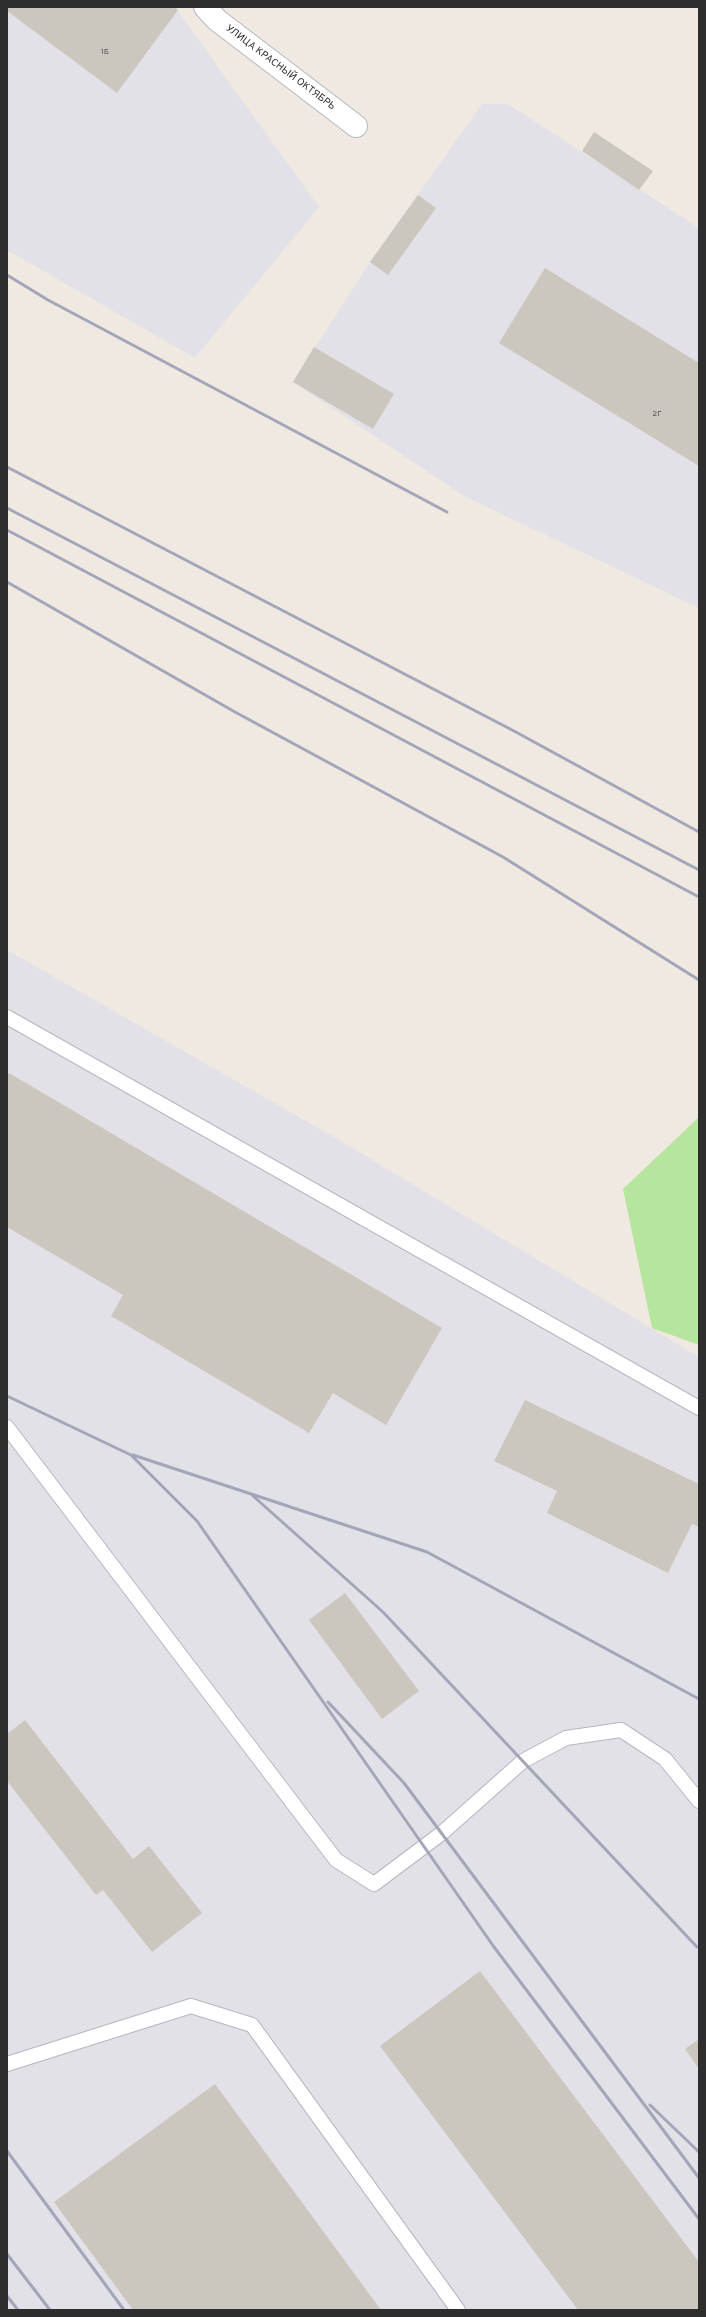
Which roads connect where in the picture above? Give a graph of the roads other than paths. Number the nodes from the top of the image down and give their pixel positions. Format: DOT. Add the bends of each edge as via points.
graph roads {
  1 [pos="205,7"];
  2 [pos="356,126"];
  3 [pos="7,1017"];
  4 [pos="699,1408"];
  5 [pos="7,1427"];
  6 [pos="699,1801"];
  7 [pos="7,2064"];
  8 [pos="458,2310"];
  1 -- 2 [label="street, УЛИЦА КРАСНЫЙ ОКТЯБРЬ" via="217,20"];
  3 -- 4 [label="lane"];
  5 -- 6 [label="lane" via="336,1860 374,1884 442,1833 523,1762 566,1738 621,1730 665,1759"];
  7 -- 8 [label="lane" via="191,2006 252,2025"];
}
